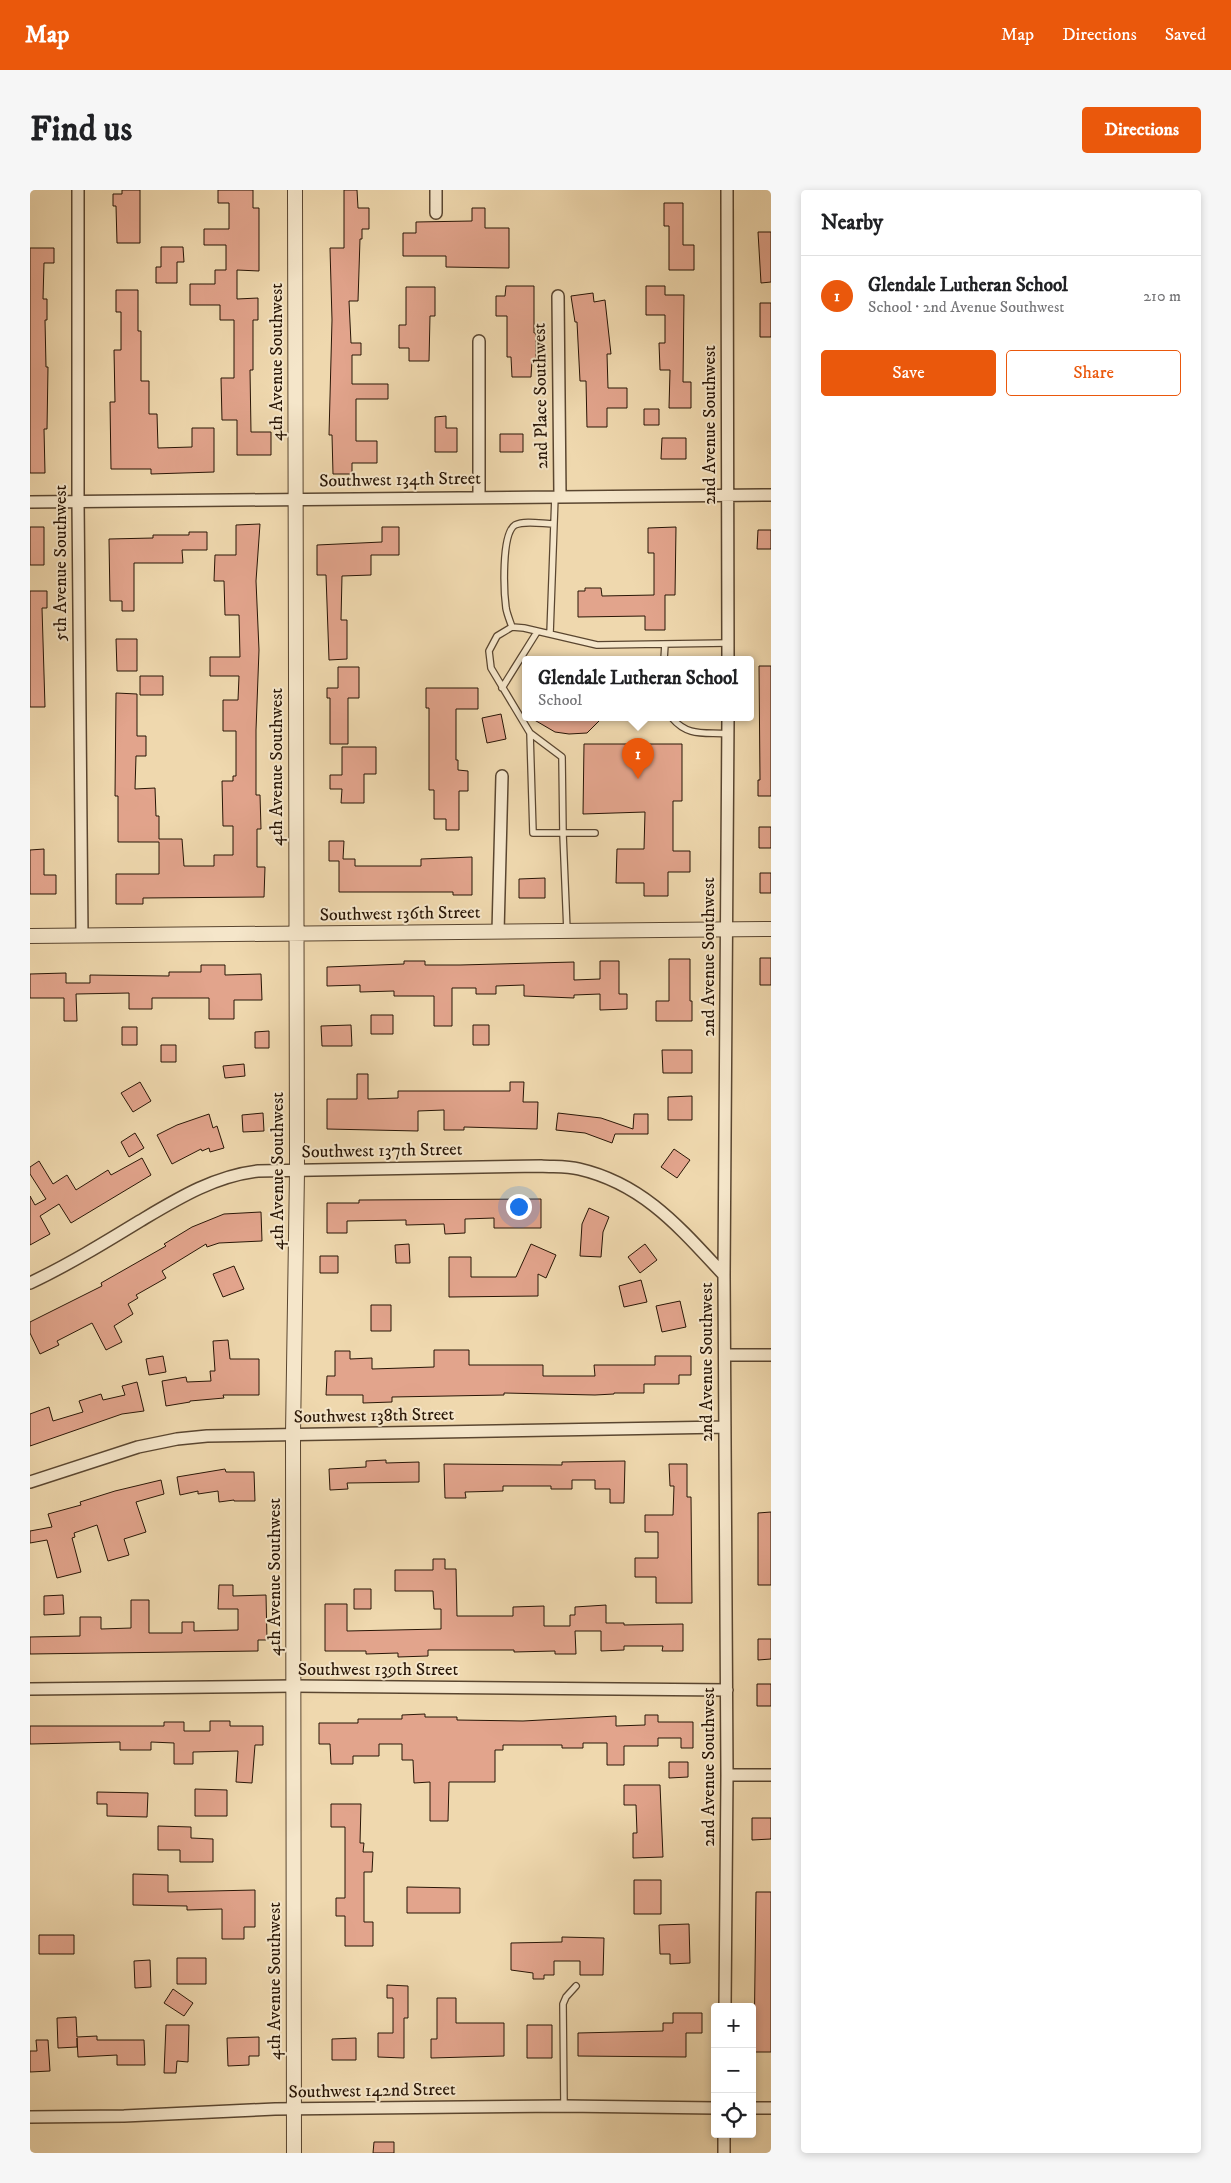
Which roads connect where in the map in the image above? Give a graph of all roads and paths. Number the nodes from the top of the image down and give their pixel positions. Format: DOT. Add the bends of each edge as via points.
graph roads {
  1 [pos="78,190"];
  2 [pos="295,190"];
  3 [pos="436,190"];
  4 [pos="727,190"];
  5 [pos="436,213"];
  6 [pos="558,296"];
  7 [pos="479,340"];
  8 [pos="728,495"];
  9 [pos="771,495"];
  10 [pos="557,496"];
  11 [pos="480,497"];
  12 [pos="296,499"];
  13 [pos="30,502"];
  14 [pos="78,502"];
  15 [pos="554,524"];
  16 [pos="512,627"];
  17 [pos="537,632"];
  18 [pos="550,634"];
  19 [pos="728,643"];
  20 [pos="665,644"];
  21 [pos="664,656"];
  22 [pos="728,656"];
  23 [pos="502,688"];
  24 [pos="522,720"];
  25 [pos="523,721"];
  26 [pos="674,721"];
  27 [pos="728,721"];
  28 [pos="530,733"];
  29 [pos="728,734"];
  30 [pos="502,776"];
  31 [pos="594,833"];
  32 [pos="563,834"];
  33 [pos="727,929"];
  34 [pos="771,929"];
  35 [pos="567,931"];
  36 [pos="498,932"];
  37 [pos="296,934"];
  38 [pos="30,936"];
  39 [pos="82,936"];
  40 [pos="297,1171"];
  41 [pos="724,1275"];
  42 [pos="30,1283"];
  43 [pos="726,1355"];
  44 [pos="771,1355"];
  45 [pos="725,1427"];
  46 [pos="293,1434"];
  47 [pos="30,1482"];
  48 [pos="294,1686"];
  49 [pos="30,1689"];
  50 [pos="726,1690"];
  51 [pos="727,1775"];
  52 [pos="771,1775"];
  53 [pos="576,1986"];
  54 [pos="725,2003"];
  55 [pos="564,2106"];
  56 [pos="711,2108"];
  57 [pos="756,2108"];
  58 [pos="771,2108"];
  59 [pos="294,2109"];
  60 [pos="30,2117"];
  61 [pos="724,2138"];
  62 [pos="294,2153"];
  63 [pos="724,2153"];
  1 -- 14 [label="street, 5th Avenue Southwest"];
  2 -- 12 [label="street, 4th Avenue Southwest"];
  3 -- 5 [label="street"];
  4 -- 8 [label="street, 2nd Avenue Southwest"];
  6 -- 10 [label="street, 2nd Place Southwest"];
  7 -- 11 [label="street"];
  8 -- 9 [label="street, Southwest 134th Street"];
  8 -- 10 [label="street, Southwest 134th Street"];
  8 -- 19 [label="street, 2nd Avenue Southwest"];
  10 -- 11 [label="street, Southwest 134th Street"];
  10 -- 15 [label="lane"];
  11 -- 12 [label="street, Southwest 134th Street"];
  12 -- 14 [label="street, Southwest 134th Street"];
  12 -- 37 [label="street, 4th Avenue Southwest"];
  13 -- 14 [label="street, Southwest 134th Street"];
  14 -- 39 [label="street, 5th Avenue Southwest"];
  15 -- 16 [label="lane" via="515,525 509,532 505,543 506,608"];
  15 -- 18 [label="lane"];
  16 -- 17 [label="lane"];
  16 -- 23 [label="lane" via="497,636 490,651 491,668"];
  17 -- 18 [label="lane"];
  17 -- 23 [label="lane"];
  18 -- 20 [label="lane" via="597,645"];
  19 -- 20 [label="lane"];
  19 -- 22 [label="street, 2nd Avenue Southwest"];
  20 -- 21 [label="lane"];
  23 -- 24 [label="lane"];
  25 -- 28 [label="lane"];
  26 -- 29 [label="lane" via="690,732"];
  27 -- 29 [label="street, 2nd Avenue Southwest"];
  28 -- 32 [label="lane" via="562,757"];
  28 -- 32 [label="lane" via="533,833"];
  29 -- 33 [label="street, 2nd Avenue Southwest"];
  30 -- 36 [label="street"];
  31 -- 32 [label="lane"];
  32 -- 35 [label="lane"];
  33 -- 34 [label="street, Southwest 136th Street"];
  33 -- 35 [label="street, Southwest 136th Street"];
  33 -- 41 [label="street, 2nd Avenue Southwest"];
  35 -- 36 [label="street, Southwest 136th Street"];
  36 -- 37 [label="street, Southwest 136th Street"];
  37 -- 39 [label="street, Southwest 136th Street"];
  37 -- 40 [label="street, 4th Avenue Southwest"];
  38 -- 39 [label="street, Southwest 136th Street"];
  40 -- 41 [label="street, Southwest 137th Street" via="541,1166 578,1169 616,1181 653,1203"];
  40 -- 42 [label="street, Southwest 137th Street" via="258,1171 220,1178 184,1195"];
  40 -- 46 [label="street, 4th Avenue Southwest"];
  41 -- 43 [label="street, 2nd Avenue Southwest"];
  43 -- 44 [label="street"];
  43 -- 45 [label="street, 2nd Avenue Southwest"];
  45 -- 46 [label="street, Southwest 138th Street"];
  45 -- 50 [label="street, 2nd Avenue Southwest"];
  46 -- 47 [label="street, Southwest 138th Street" via="177,1439 138,1447"];
  46 -- 48 [label="street, 4th Avenue Southwest"];
  48 -- 49 [label="street, Southwest 139th Street"];
  48 -- 50 [label="street, Southwest 139th Street"];
  48 -- 59 [label="street, 4th Avenue Southwest"];
  50 -- 51 [label="street, 2nd Avenue Southwest"];
  51 -- 52 [label="street"];
  51 -- 54 [label="street, 2nd Avenue Southwest"];
  53 -- 55 [label="lane" via="563,2004"];
  55 -- 56 [label="street, Southwest 142nd Street"];
  55 -- 59 [label="street, Southwest 142nd Street"];
  57 -- 58 [label="street"];
  59 -- 60 [label="street, Southwest 142nd Street"];
  59 -- 62 [label="street, 4th Avenue Southwest"];
  61 -- 63 [label="street"];
}
